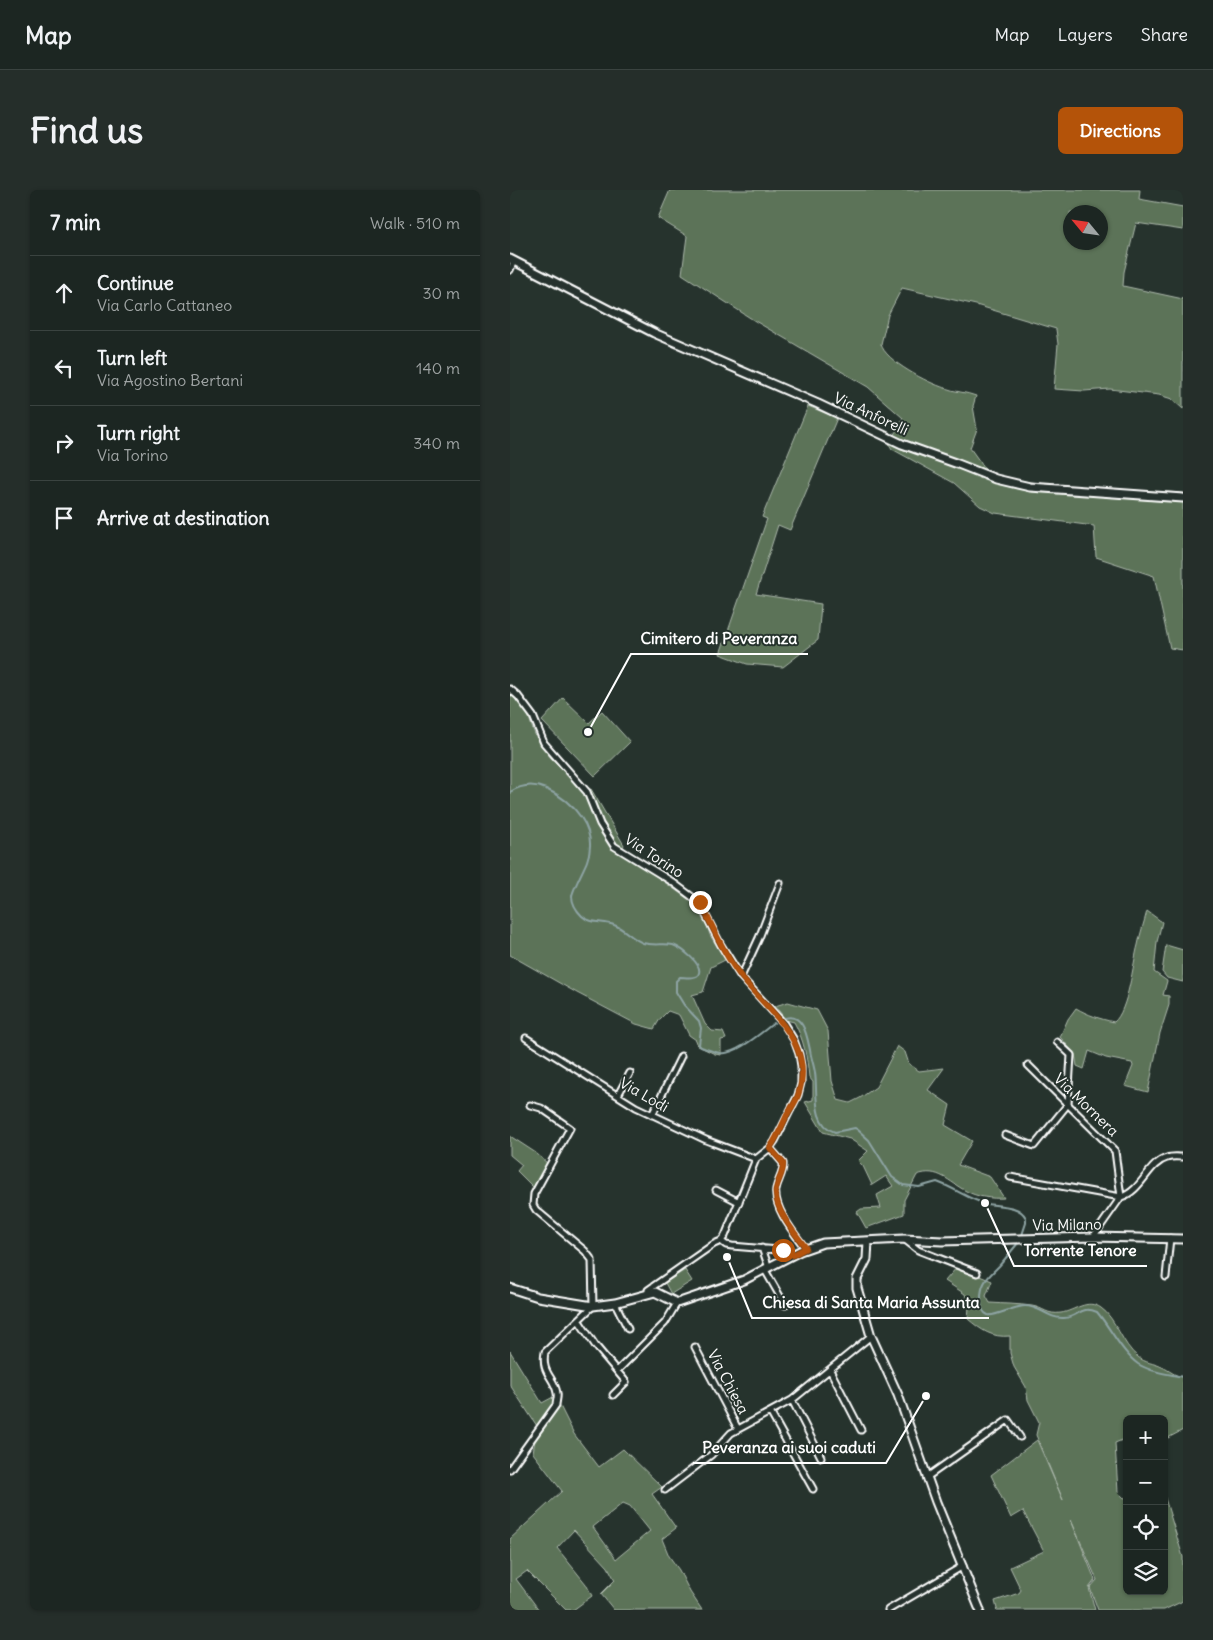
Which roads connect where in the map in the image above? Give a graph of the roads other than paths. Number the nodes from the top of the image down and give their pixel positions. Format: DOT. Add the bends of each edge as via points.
graph roads {
  1 [pos="512,260"];
  2 [pos="510,270"];
  3 [pos="1183,498"];
  4 [pos="510,690"];
  5 [pos="780,883"];
  6 [pos="741,977"];
  7 [pos="526,1038"];
  8 [pos="1057,1042"];
  9 [pos="681,1056"];
  10 [pos="1028,1065"];
  11 [pos="630,1073"];
  12 [pos="618,1095"];
  13 [pos="1068,1104"];
  14 [pos="530,1105"];
  15 [pos="652,1115"];
  16 [pos="1005,1136"];
  17 [pos="770,1148"];
  18 [pos="1183,1157"];
  19 [pos="756,1159"];
  20 [pos="1010,1177"];
  21 [pos="716,1190"];
  22 [pos="1121,1197"];
  23 [pos="739,1202"];
  24 [pos="1093,1237"];
  25 [pos="1170,1238"];
  26 [pos="904,1239"];
  27 [pos="1183,1239"];
  28 [pos="868,1240"];
  29 [pos="721,1241"];
  30 [pos="762,1248"];
  31 [pos="806,1248"];
  32 [pos="793,1255"];
  33 [pos="767,1269"];
  34 [pos="978,1273"];
  35 [pos="1166,1277"];
  36 [pos="510,1288"];
  37 [pos="648,1293"];
  38 [pos="615,1303"];
  39 [pos="677,1303"];
  40 [pos="785,1305"];
  41 [pos="593,1306"];
  42 [pos="578,1321"];
  43 [pos="628,1329"];
  44 [pos="871,1336"];
  45 [pos="695,1347"];
  46 [pos="830,1370"];
  47 [pos="618,1372"];
  48 [pos="613,1395"];
  49 [pos="792,1400"];
  50 [pos="770,1412"];
  51 [pos="738,1429"];
  52 [pos="861,1430"];
  53 [pos="1020,1437"];
  54 [pos="821,1457"];
  55 [pos="510,1469"];
  56 [pos="927,1477"];
  57 [pos="814,1489"];
  58 [pos="665,1490"];
  59 [pos="963,1566"];
  60 [pos="888,1610"];
  61 [pos="980,1610"];
  1 -- 2 [label="street"];
  1 -- 3 [label="street, Via Anforelli" via="654,333 902,444 996,479 1030,487"];
  4 -- 6 [label="street, Via Torino" via="533,716 544,743 587,792 600,824 614,846 700,902"];
  5 -- 6 [label="street"];
  6 -- 17 [label="street, Via Torino" via="784,1024 799,1054 801,1083 798,1096"];
  7 -- 12 [label="street, Via Lodi"];
  8 -- 13 [label="street" via="1071,1056"];
  9 -- 15 [label="street"];
  10 -- 13 [label="street, Via Mornera"];
  11 -- 12 [label="street"];
  12 -- 15 [label="street, Via Lodi"];
  13 -- 16 [label="street" via="1034,1146"];
  13 -- 22 [label="street, Via Mornera" via="1116,1151"];
  14 -- 41 [label="street" via="541,1108 570,1128 534,1194 533,1205 592,1260"];
  15 -- 19 [label="street, Via Lodi"];
  17 -- 19 [label="street"];
  17 -- 31 [label="street" via="783,1163 776,1194 782,1213"];
  18 -- 22 [label="street" via="1161,1160 1131,1194"];
  19 -- 23 [label="street"];
  20 -- 22 [label="street"];
  21 -- 23 [label="street"];
  22 -- 24 [label="street"];
  23 -- 29 [label="street"];
  24 -- 25 [label="street, Via Milano"];
  24 -- 26 [label="street, Via Milano"];
  25 -- 27 [label="street, Via Milano"];
  25 -- 35 [label="street"];
  26 -- 28 [label="street, Via Milano"];
  26 -- 34 [label="street" via="918,1250"];
  28 -- 31 [label="street, Via Milano" via="815,1244"];
  28 -- 44 [label="street" via="867,1259 859,1272 857,1288"];
  29 -- 30 [label="street" via="726,1245"];
  29 -- 37 [label="street"];
  30 -- 32 [label="street" via="790,1251"];
  30 -- 33 [label="street"];
  31 -- 32 [label="street, Via Milano"];
  32 -- 33 [label="street, Via Milano"];
  33 -- 39 [label="street, Via Milano"];
  33 -- 40 [label="street"];
  36 -- 41 [label="street" via="538,1297"];
  37 -- 38 [label="street"];
  37 -- 39 [label="street" via="655,1292"];
  38 -- 41 [label="street"];
  38 -- 43 [label="street"];
  39 -- 47 [label="street" via="665,1323"];
  41 -- 42 [label="street"];
  42 -- 47 [label="street"];
  42 -- 55 [label="street" via="545,1352 546,1372 558,1394 556,1405"];
  44 -- 46 [label="street"];
  44 -- 56 [label="street" via="898,1395"];
  45 -- 51 [label="street, Via Chiesa"];
  46 -- 49 [label="street"];
  46 -- 52 [label="street"];
  47 -- 48 [label="street" via="626,1382"];
  49 -- 50 [label="street"];
  49 -- 54 [label="street"];
  50 -- 51 [label="street"];
  50 -- 57 [label="street"];
  51 -- 58 [label="street" via="711,1455"];
  53 -- 56 [label="street" via="1008,1420"];
  56 -- 59 [label="street"];
  59 -- 60 [label="street"];
  59 -- 61 [label="street"];
}
